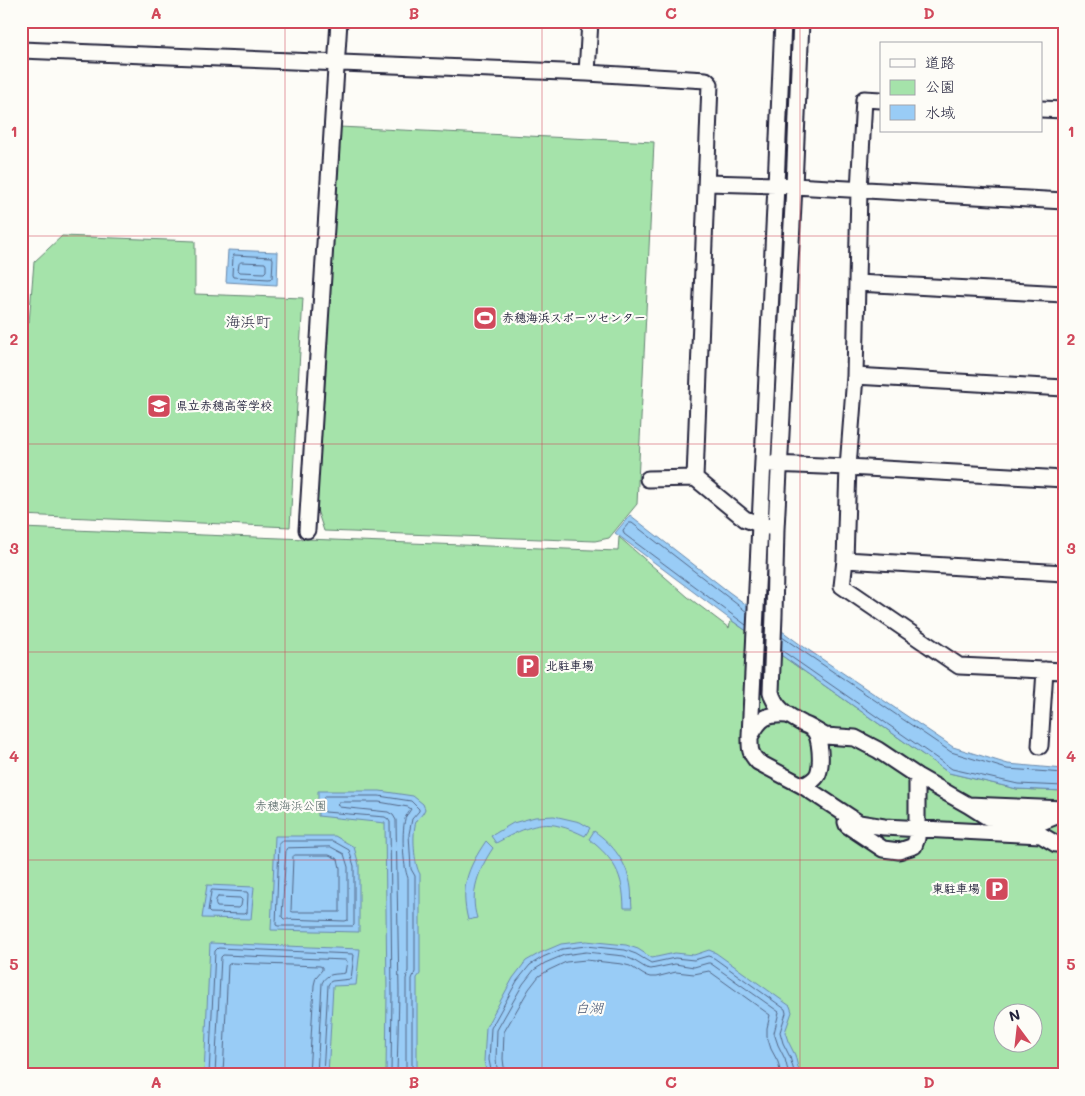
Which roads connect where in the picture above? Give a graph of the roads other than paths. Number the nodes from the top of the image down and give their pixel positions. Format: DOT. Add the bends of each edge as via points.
graph roads {
  1 [pos="339,21"];
  2 [pos="590,21"];
  3 [pos="782,21"];
  4 [pos="801,21"];
  5 [pos="21,50"];
  6 [pos="336,62"];
  7 [pos="586,73"];
  8 [pos="880,100"];
  9 [pos="1042,108"];
  10 [pos="1064,110"];
  11 [pos="707,182"];
  12 [pos="776,185"];
  13 [pos="794,186"];
  14 [pos="859,190"];
  15 [pos="1064,201"];
  16 [pos="856,284"];
  17 [pos="1064,294"];
  18 [pos="855,376"];
  19 [pos="1064,388"];
  20 [pos="763,463"];
  21 [pos="780,464"];
  22 [pos="848,467"];
  23 [pos="694,478"];
  24 [pos="648,479"];
  25 [pos="1064,479"];
  26 [pos="759,524"];
  27 [pos="776,529"];
  28 [pos="306,530"];
  29 [pos="844,560"];
  30 [pos="1064,573"];
  31 [pos="1045,670"];
  32 [pos="1064,671"];
  33 [pos="771,692"];
  34 [pos="752,700"];
  35 [pos="787,714"];
  36 [pos="813,729"];
  37 [pos="750,736"];
  38 [pos="1040,746"];
  39 [pos="917,776"];
  40 [pos="803,786"];
  41 [pos="839,809"];
  42 [pos="1064,811"];
  43 [pos="918,828"];
  44 [pos="1056,844"];
  1 -- 6 [label="street"];
  2 -- 7 [label="street"];
  3 -- 12 [label="street"];
  4 -- 13 [label="street"];
  5 -- 6 [label="street"];
  6 -- 7 [label="street"];
  6 -- 28 [label="street"];
  7 -- 11 [label="street" via="706,80 710,84"];
  8 -- 14 [label="street" via="864,100"];
  9 -- 10 [label="street"];
  11 -- 12 [label="street"];
  11 -- 23 [label="street"];
  12 -- 13 [label="street"];
  12 -- 20 [label="street"];
  13 -- 14 [label="street"];
  13 -- 21 [label="street"];
  14 -- 15 [label="street"];
  14 -- 16 [label="street"];
  16 -- 17 [label="street"];
  16 -- 18 [label="street"];
  18 -- 19 [label="street"];
  18 -- 22 [label="street"];
  20 -- 21 [label="street"];
  20 -- 26 [label="street"];
  21 -- 22 [label="street"];
  21 -- 27 [label="street"];
  22 -- 25 [label="street"];
  22 -- 29 [label="street"];
  23 -- 24 [label="street"];
  23 -- 26 [label="street" via="745,518"];
  26 -- 27 [label="street"];
  26 -- 34 [label="street"];
  27 -- 33 [label="street"];
  29 -- 30 [label="street"];
  29 -- 31 [label="street" via="842,586 959,666"];
  31 -- 32 [label="street"];
  31 -- 38 [label="street"];
  33 -- 34 [label="street"];
  33 -- 35 [label="street" via="774,703"];
  34 -- 37 [label="street"];
  35 -- 36 [label="street"];
  35 -- 37 [label="street" via="763,719"];
  36 -- 39 [label="street" via="825,736 855,738"];
  36 -- 40 [label="street" via="820,746 819,772 814,780"];
  37 -- 40 [label="street" via="750,752 758,762"];
  39 -- 42 [label="street" via="987,817 1044,821"];
  39 -- 43 [label="street"];
  40 -- 41 [label="street"];
  41 -- 43 [label="street" via="860,823"];
  41 -- 43 [label="street" via="847,825 883,849 899,851 914,846"];
  43 -- 44 [label="street" via="1041,835"];
}
